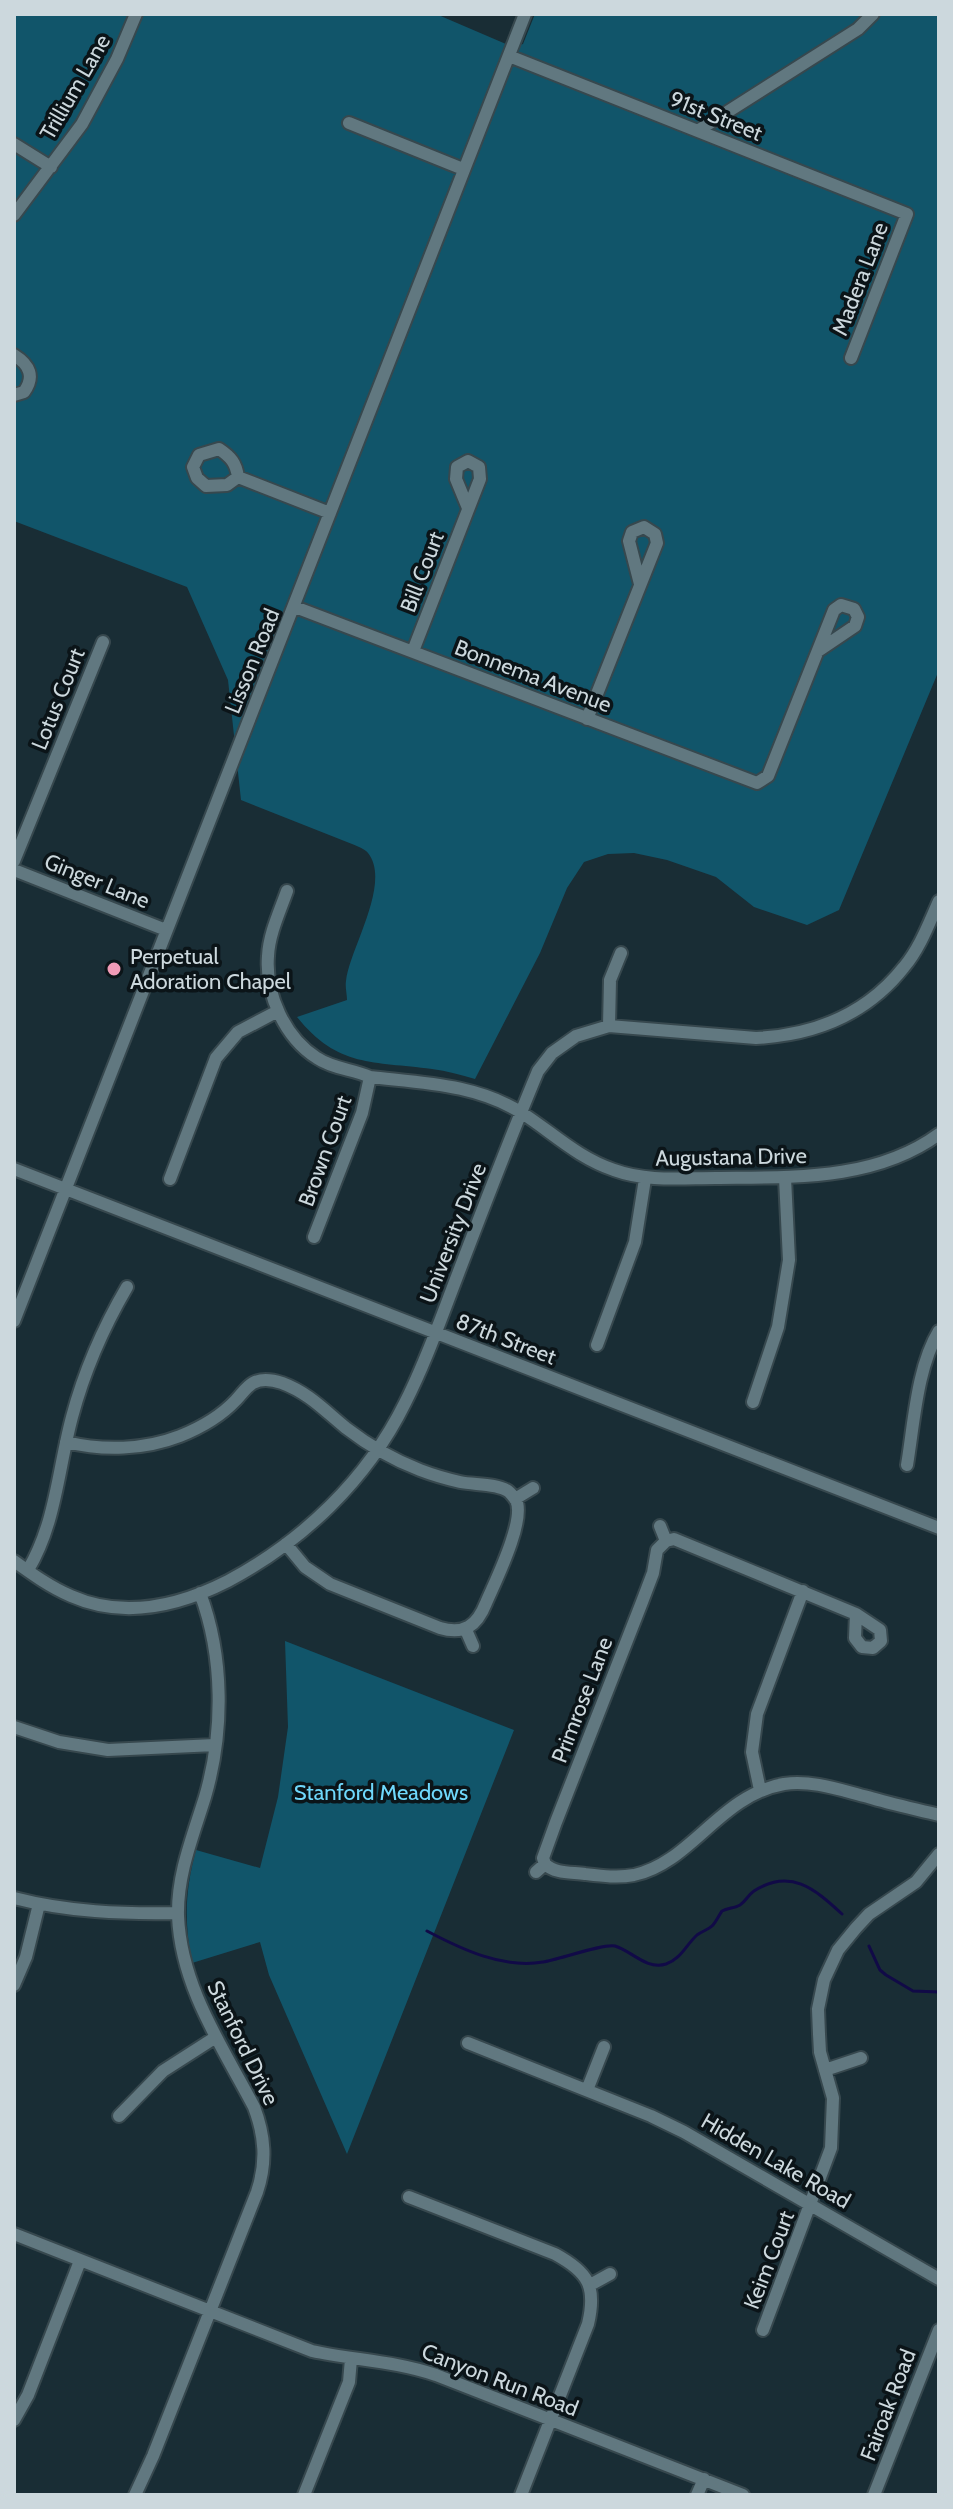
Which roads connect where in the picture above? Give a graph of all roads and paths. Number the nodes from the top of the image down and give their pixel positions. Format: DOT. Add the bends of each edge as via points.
graph roads {
  1 [pos="136,14"];
  2 [pos="525,14"];
  3 [pos="873,14"];
  4 [pos="509,56"];
  5 [pos="349,123"];
  6 [pos="699,130"];
  7 [pos="14,144"];
  8 [pos="51,167"];
  9 [pos="463,169"];
  10 [pos="907,214"];
  11 [pos="14,215"];
  12 [pos="14,355"];
  13 [pos="851,358"];
  14 [pos="14,395"];
  15 [pos="238,477"];
  16 [pos="468,508"];
  17 [pos="330,513"];
  18 [pos="640,584"];
  19 [pos="295,607"];
  20 [pos="103,642"];
  21 [pos="413,651"];
  22 [pos="818,651"];
  23 [pos="587,719"];
  24 [pos="14,861"];
  25 [pos="14,870"];
  26 [pos="287,891"];
  27 [pos="939,901"];
  28 [pos="166,930"];
  29 [pos="621,953"];
  30 [pos="278,1011"];
  31 [pos="609,1026"];
  32 [pos="370,1077"];
  33 [pos="521,1112"];
  34 [pos="939,1134"];
  35 [pos="14,1169"];
  36 [pos="785,1178"];
  37 [pos="170,1179"];
  38 [pos="645,1179"];
  39 [pos="66,1190"];
  40 [pos="314,1237"];
  41 [pos="127,1287"];
  42 [pos="14,1321"];
  43 [pos="939,1331"];
  44 [pos="435,1333"];
  45 [pos="597,1345"];
  46 [pos="753,1402"];
  47 [pos="66,1442"];
  48 [pos="377,1449"];
  49 [pos="907,1465"];
  50 [pos="533,1488"];
  51 [pos="515,1499"];
  52 [pos="660,1526"];
  53 [pos="939,1528"];
  54 [pos="666,1541"];
  55 [pos="286,1544"];
  56 [pos="14,1561"];
  57 [pos="28,1570"];
  58 [pos="803,1591"];
  59 [pos="200,1593"];
  60 [pos="856,1614"];
  61 [pos="466,1630"];
  62 [pos="473,1646"];
  63 [pos="14,1727"];
  64 [pos="215,1745"];
  65 [pos="760,1790"];
  66 [pos="939,1815"];
  67 [pos="939,1854"];
  68 [pos="14,1898"];
  69 [pos="39,1904"];
  70 [pos="178,1913"];
  71 [pos="14,1985"];
  72 [pos="216,2037"];
  73 [pos="468,2043"];
  74 [pos="604,2047"];
  75 [pos="861,2058"];
  76 [pos="825,2070"];
  77 [pos="587,2090"];
  78 [pos="119,2116"];
  79 [pos="409,2197"];
  80 [pos="812,2204"];
  81 [pos="14,2234"];
  82 [pos="80,2261"];
  83 [pos="610,2274"];
  84 [pos="939,2279"];
  85 [pos="590,2285"];
  86 [pos="209,2311"];
  87 [pos="763,2330"];
  88 [pos="939,2330"];
  89 [pos="351,2359"];
  90 [pos="14,2420"];
  91 [pos="550,2420"];
  92 [pos="704,2479"];
  93 [pos="135,2495"];
  94 [pos="304,2495"];
  95 [pos="521,2495"];
  96 [pos="697,2495"];
  97 [pos="743,2495"];
  98 [pos="874,2495"];
  1 -- 8 [label="street, Trillium Lane" via="82,124"];
  2 -- 4 [label="street, Lisson Road"];
  3 -- 6 [label="street" via="858,29"];
  4 -- 6 [label="street, 91st Street"];
  4 -- 9 [label="street, Lisson Road"];
  5 -- 9 [label="street"];
  6 -- 10 [label="street, 91st Street"];
  7 -- 8 [label="street"];
  8 -- 11 [label="street, Trillium Lane"];
  9 -- 17 [label="street, Lisson Road"];
  10 -- 13 [label="street, Madera Lane"];
  12 -- 14 [label="street" via="31,372 31,383"];
  15 -- 17 [label="street"];
  16 -- 21 [label="street, Bill Court"];
  17 -- 19 [label="street, Lisson Road"];
  18 -- 23 [label="street"];
  19 -- 21 [label="street, Bonnema Avenue"];
  19 -- 28 [label="street, Lisson Road"];
  20 -- 24 [label="street, Lotus Court"];
  21 -- 23 [label="street, Bonnema Avenue"];
  22 -- 23 [label="street, Bonnema Avenue" via="768,776 757,783"];
  25 -- 28 [label="street, Ginger Lane"];
  26 -- 30 [label="street" via="268,955"];
  27 -- 31 [label="street, University Drive" via="905,967 864,1005 824,1027 756,1038"];
  28 -- 39 [label="street, Lisson Road"];
  29 -- 31 [label="street" via="610,980"];
  30 -- 32 [label="street, Augustana Drive" via="316,1058"];
  30 -- 37 [label="street" via="238,1032 216,1058"];
  31 -- 33 [label="street, University Drive" via="576,1036 552,1053 538,1071"];
  32 -- 33 [label="street, Augustana Drive" via="462,1087"];
  32 -- 40 [label="street, Brown Court" via="362,1113"];
  33 -- 38 [label="street, Augustana Drive" via="583,1158"];
  33 -- 44 [label="street, University Drive"];
  34 -- 36 [label="street, Augustana Drive" via="864,1168"];
  35 -- 39 [label="street, 87th Street"];
  36 -- 38 [label="street, Augustana Drive"];
  36 -- 46 [label="street" via="789,1260 778,1327"];
  38 -- 45 [label="street" via="632,1253"];
  39 -- 42 [label="street, Lisson Road"];
  39 -- 44 [label="street, 87th Street"];
  41 -- 47 [label="street" via="92,1357"];
  43 -- 49 [label="street" via="922,1381"];
  44 -- 48 [label="street, University Drive" via="405,1404"];
  44 -- 53 [label="street, 87th Street"];
  47 -- 48 [label="street" via="119,1448 180,1436 217,1416 253,1382 265,1379 301,1390"];
  47 -- 57 [label="street" via="51,1518"];
  48 -- 51 [label="street" via="435,1475 503,1489"];
  48 -- 55 [label="street, University Drive" via="331,1506"];
  50 -- 51 [label="street"];
  51 -- 61 [label="street" via="515,1529 480,1618"];
  52 -- 54 [label="street"];
  54 -- 58 [label="street" via="681,1540"];
  54 -- 65 [label="street, Primrose Lane" via="657,1550 653,1573 541,1868 634,1875 671,1858"];
  55 -- 59 [label="street, University Drive"];
  55 -- 61 [label="street" via="305,1567 330,1584 440,1628"];
  56 -- 57 [label="street, University Drive"];
  57 -- 59 [label="street, University Drive" via="71,1596 116,1608 156,1607"];
  58 -- 60 [label="street"];
  58 -- 65 [label="street" via="757,1714 752,1752"];
  59 -- 64 [label="street, Stanford Drive" via="215,1651"];
  61 -- 62 [label="street"];
  63 -- 64 [label="street" via="108,1750"];
  64 -- 70 [label="street, Stanford Drive" via="184,1862"];
  65 -- 66 [label="street" via="811,1783"];
  67 -- 76 [label="street, Keim Court" via="916,1882 869,1914 838,1950 818,2009"];
  68 -- 69 [label="street"];
  69 -- 70 [label="street"];
  69 -- 71 [label="street"];
  70 -- 72 [label="street, Stanford Drive" via="189,1978"];
  72 -- 78 [label="street" via="163,2071"];
  72 -- 86 [label="street, Stanford Drive" via="254,2107 264,2158 257,2192"];
  73 -- 77 [label="street, Hidden Lake Road"];
  74 -- 77 [label="street"];
  75 -- 76 [label="street"];
  76 -- 80 [label="street, Keim Court" via="833,2098 833,2133"];
  77 -- 80 [label="street, Hidden Lake Road" via="684,2132"];
  79 -- 85 [label="street" via="555,2254 576,2267"];
  80 -- 84 [label="street, Hidden Lake Road"];
  80 -- 87 [label="street, Keim Court"];
  81 -- 82 [label="street, Canyon Run Road"];
  82 -- 86 [label="street, Canyon Run Road"];
  82 -- 90 [label="street"];
  83 -- 85 [label="street"];
  85 -- 91 [label="street" via="588,2324"];
  86 -- 89 [label="street, Canyon Run Road" via="312,2351"];
  86 -- 93 [label="street, Stanford Drive"];
  88 -- 98 [label="street, Fairoak Road"];
  89 -- 91 [label="street, Canyon Run Road" via="412,2367"];
  89 -- 94 [label="street" via="349,2382"];
  91 -- 92 [label="street, Canyon Run Road"];
  91 -- 95 [label="street"];
  92 -- 96 [label="street"];
  92 -- 97 [label="street, Canyon Run Road"];
}
